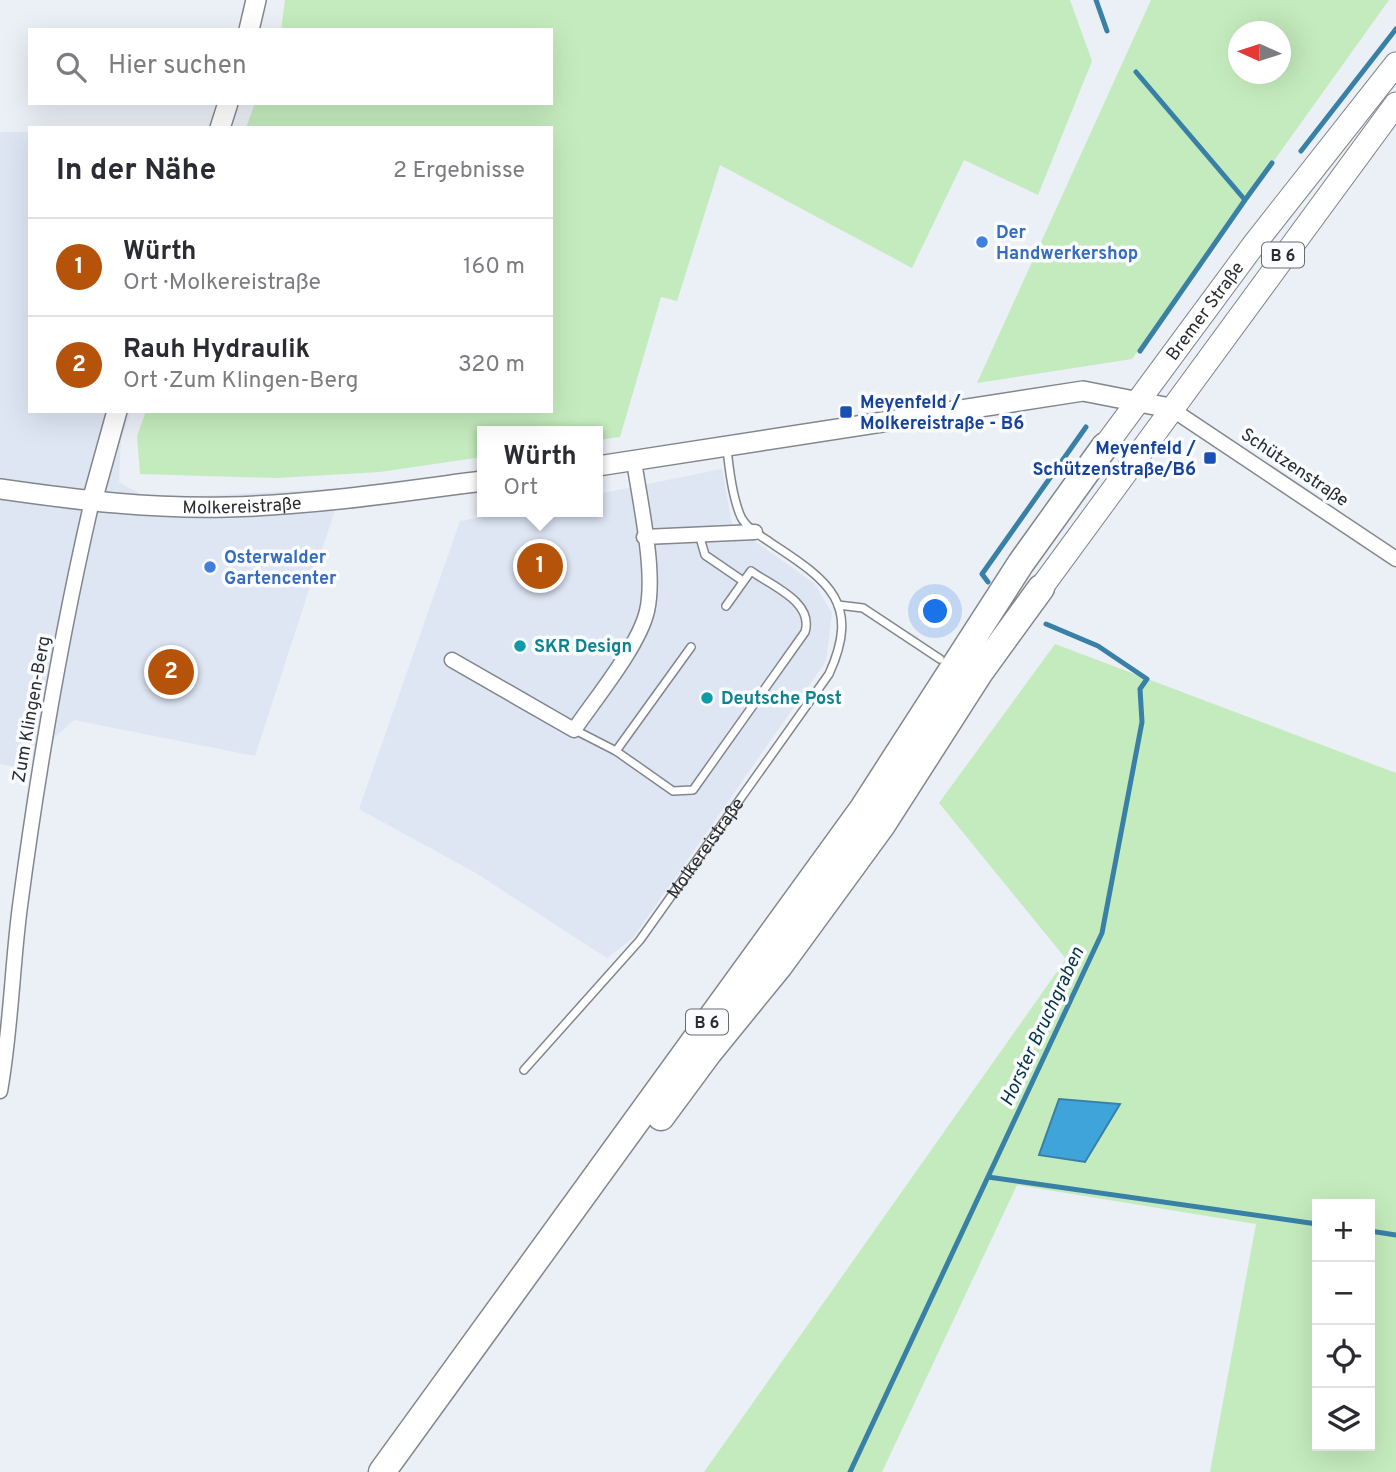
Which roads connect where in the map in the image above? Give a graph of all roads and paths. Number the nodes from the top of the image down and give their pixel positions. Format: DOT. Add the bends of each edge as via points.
graph roads {
  1 [pos="256,0"];
  2 [pos="249,28"];
  3 [pos="1396,64"];
  4 [pos="1396,104"];
  5 [pos="227,105"];
  6 [pos="221,126"];
  7 [pos="1138,401"];
  8 [pos="1171,408"];
  9 [pos="116,413"];
  10 [pos="727,444"];
  11 [pos="1105,446"];
  12 [pos="634,461"];
  13 [pos="603,465"];
  14 [pos="477,482"];
  15 [pos="0,489"];
  16 [pos="92,501"];
  17 [pos="755,532"];
  18 [pos="699,534"];
  19 [pos="644,537"];
  20 [pos="1396,559"];
  21 [pos="743,581"];
  22 [pos="1041,588"];
  23 [pos="838,605"];
  24 [pos="726,606"];
  25 [pos="691,647"];
  26 [pos="940,659"];
  27 [pos="452,660"];
  28 [pos="574,730"];
  29 [pos="616,751"];
  30 [pos="524,1070"];
  31 [pos="0,1091"];
  32 [pos="382,1472"];
  33 [pos="401,1472"];
  1 -- 2 [label="street"];
  3 -- 7 [label="main road, Bremer Straße / B 6"];
  4 -- 8 [label="main road, Bremer Straße / B 6"];
  5 -- 6 [label="street"];
  7 -- 8 [label="street"];
  7 -- 10 [label="street" via="1083,391"];
  7 -- 11 [label="main road, Bremer Straße / B 6"];
  8 -- 20 [label="street, Schützenstraße"];
  8 -- 22 [label="main road, Bremer Straße / B 6"];
  9 -- 16 [label="street"];
  10 -- 12 [label="street"];
  10 -- 17 [label="lane, Molkereistraße" via="742,518"];
  11 -- 32 [label="highway, Bremer Straße / B 6" via="1021,564 862,810"];
  12 -- 13 [label="street"];
  12 -- 19 [label="street"];
  14 -- 16 [label="street, Molkereistraße" via="260,506"];
  15 -- 16 [label="street, Molkereistraße"];
  16 -- 31 [label="street, Zum Klingen-Berg" via="48,711"];
  17 -- 18 [label="street"];
  17 -- 23 [label="lane, Molkereistraße" via="825,582"];
  18 -- 19 [label="street"];
  18 -- 21 [label="lane" via="705,555"];
  19 -- 28 [label="street" via="649,593 640,632"];
  21 -- 24 [label="lane"];
  21 -- 29 [label="lane" via="751,571 803,608 808,621 805,632 693,790 673,791"];
  22 -- 33 [label="highway, B 6" via="980,672 882,825"];
  23 -- 26 [label="lane" via="863,608"];
  23 -- 30 [label="lane, Molkereistraße" via="841,648 829,674 640,940"];
  25 -- 29 [label="lane"];
  27 -- 28 [label="street"];
  28 -- 29 [label="lane"];
}
